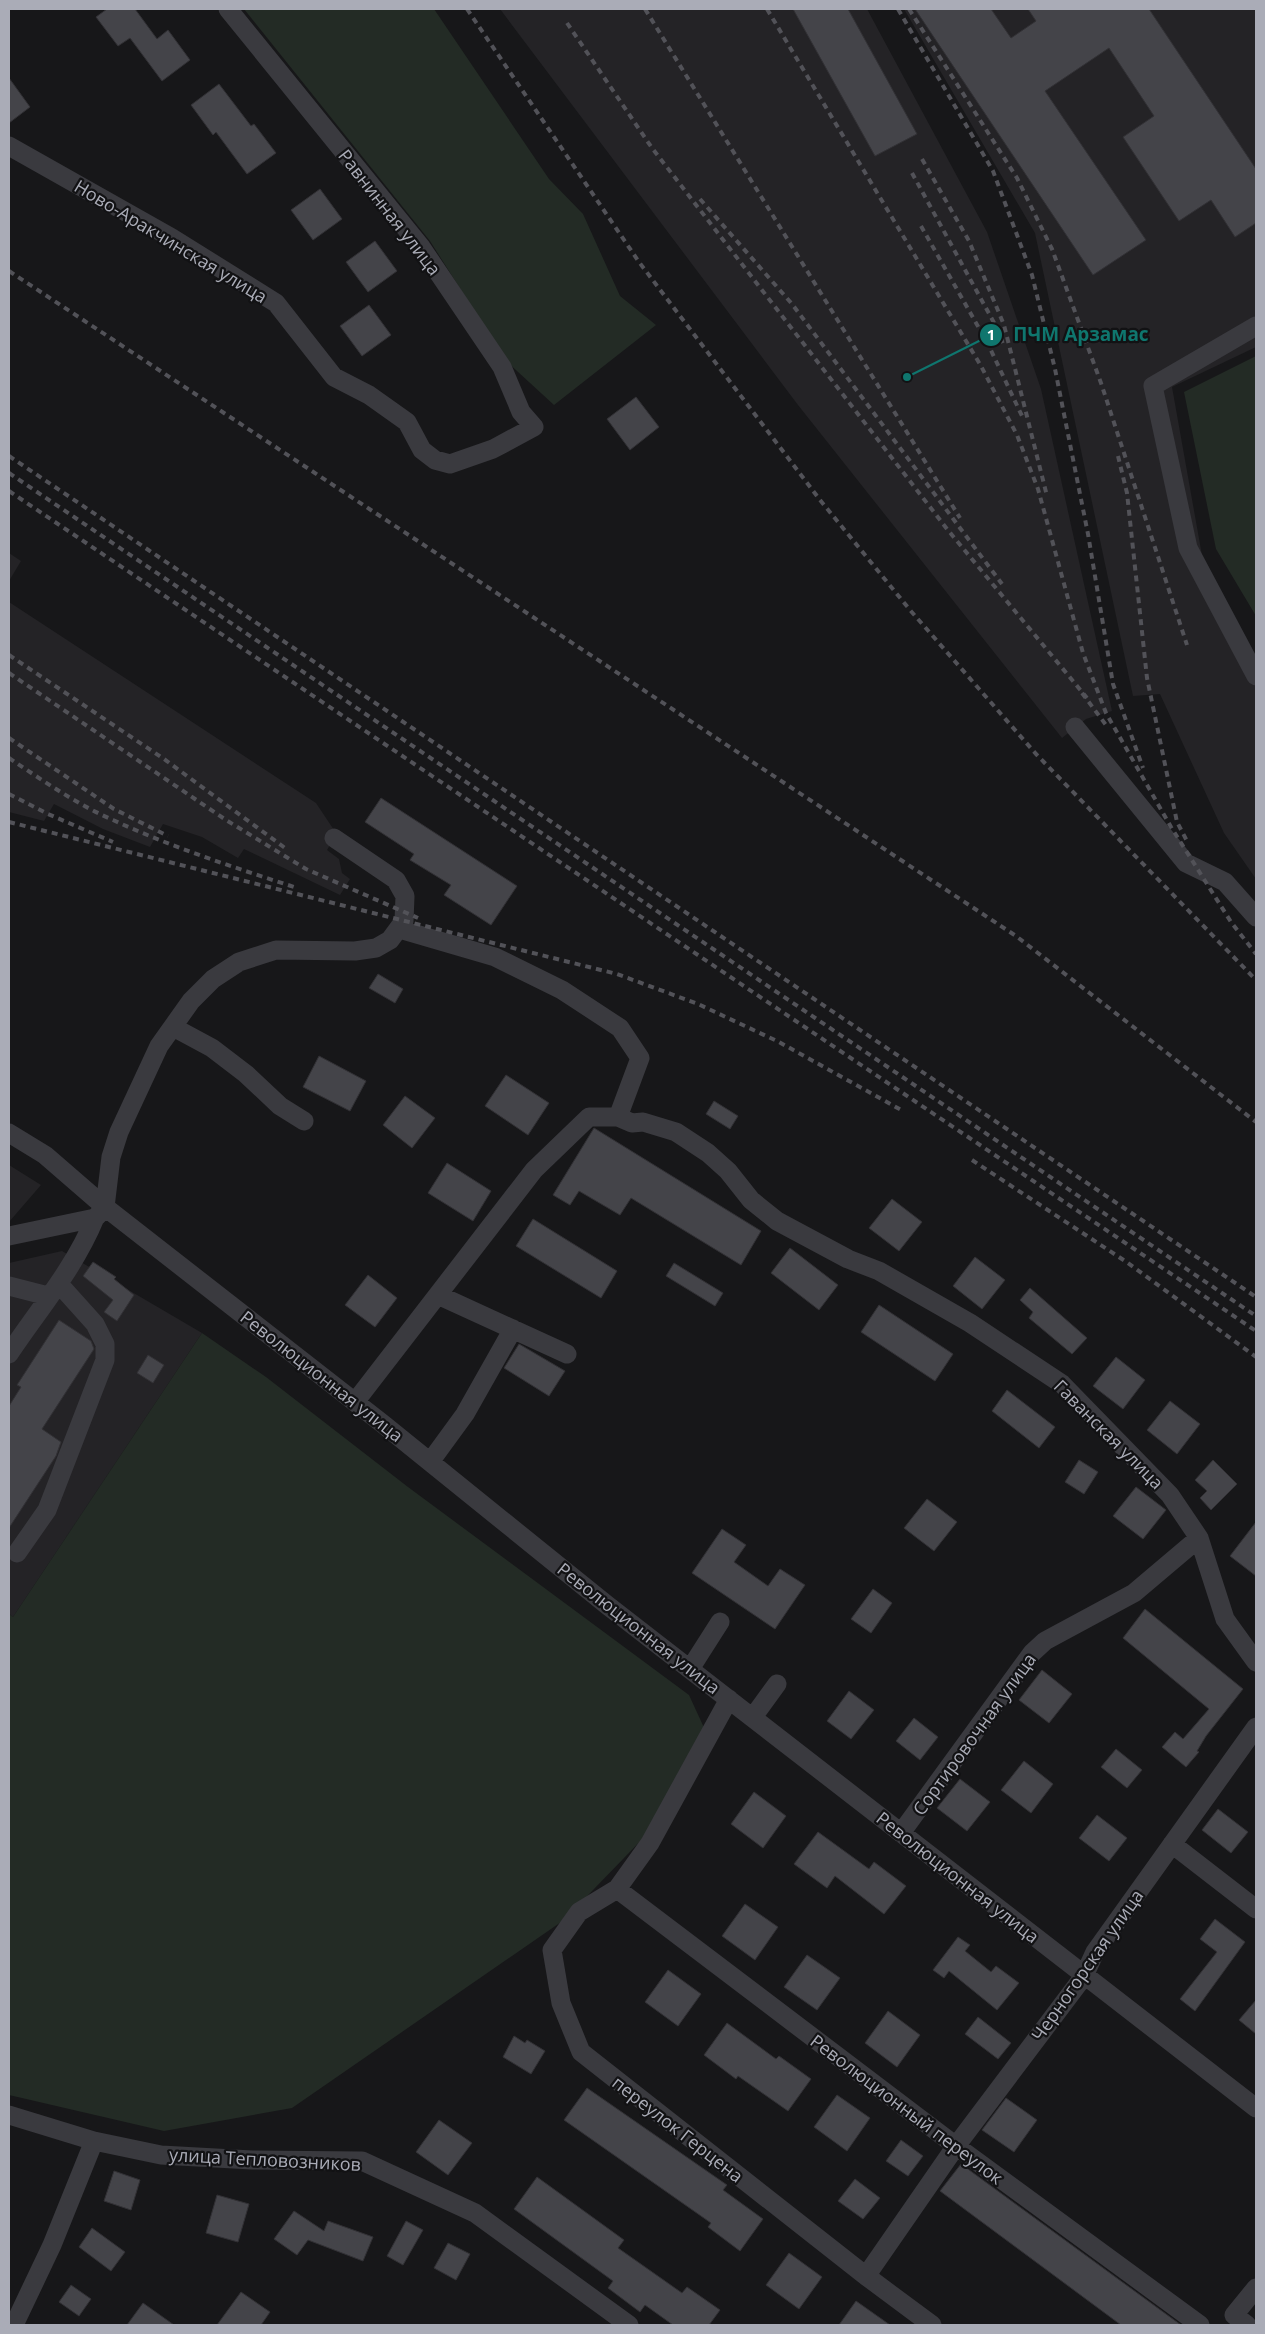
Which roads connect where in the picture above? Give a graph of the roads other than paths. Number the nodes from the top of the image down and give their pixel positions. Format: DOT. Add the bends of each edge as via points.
graph roads {
  1 [pos="228,9"];
  2 [pos="9,146"];
  3 [pos="1256,326"];
  4 [pos="534,427"];
  5 [pos="1256,676"];
  6 [pos="1075,727"];
  7 [pos="334,838"];
  8 [pos="1256,916"];
  9 [pos="399,929"];
  10 [pos="173,1027"];
  11 [pos="618,1117"];
  12 [pos="304,1121"];
  13 [pos="9,1133"];
  14 [pos="100,1213"];
  15 [pos="9,1236"];
  16 [pos="9,1286"];
  17 [pos="54,1290"];
  18 [pos="438,1295"];
  19 [pos="513,1328"];
  20 [pos="9,1354"];
  21 [pos="567,1354"];
  22 [pos="355,1402"];
  23 [pos="430,1462"];
  24 [pos="1199,1538"];
  25 [pos="17,1553"];
  26 [pos="720,1622"];
  27 [pos="1256,1662"];
  28 [pos="690,1668"];
  29 [pos="776,1684"];
  30 [pos="729,1699"];
  31 [pos="753,1717"];
  32 [pos="1256,1727"];
  33 [pos="901,1833"];
  34 [pos="1172,1844"];
  35 [pos="617,1889"];
  36 [pos="1256,1909"];
  37 [pos="1084,1976"];
  38 [pos="1256,2108"];
  39 [pos="9,2114"];
  40 [pos="94,2141"];
  41 [pos="956,2146"];
  42 [pos="866,2276"];
  43 [pos="1256,2288"];
  44 [pos="9,2322"];
  45 [pos="14,2325"];
  46 [pos="629,2325"];
  47 [pos="932,2325"];
  48 [pos="1200,2325"];
  49 [pos="1247,2325"];
  1 -- 4 [label="street, Равнинная улица" via="421,247 502,367 521,412"];
  2 -- 4 [label="street, Ново-Аракчинская улица" via="172,238 276,303 334,377 369,395 407,422 422,450 435,460 450,464 493,449"];
  3 -- 5 [label="street" via="1153,386 1188,548"];
  6 -- 8 [label="street" via="1186,863 1225,882"];
  7 -- 9 [label="street" via="396,880 405,896 404,921"];
  9 -- 10 [label="street" via="390,940 376,948 355,951 276,950 239,962 213,979 191,1001"];
  9 -- 11 [label="street" via="495,958 562,990 620,1028 640,1058"];
  10 -- 12 [label="street" via="212,1048 280,1106"];
  10 -- 14 [label="street" via="159,1046 119,1132"];
  11 -- 18 [label="street, Гаванская улица" via="588,1117 541,1163"];
  11 -- 24 [label="street, Гаванская улица" via="676,1132 708,1153 728,1171 751,1200 777,1221 848,1259 879,1271 962,1318 1062,1384 1170,1495"];
  13 -- 14 [label="street, Революционная улица" via="44,1155"];
  14 -- 15 [label="street"];
  14 -- 17 [label="street" via="76,1259"];
  14 -- 22 [label="street, Революционная улица"];
  16 -- 17 [label="street"];
  17 -- 20 [label="street"];
  17 -- 25 [label="street" via="94,1324 105,1344 105,1360 47,1510"];
  18 -- 19 [label="street"];
  18 -- 22 [label="street, Гаванская улица"];
  19 -- 21 [label="street"];
  19 -- 23 [label="street" via="466,1414"];
  22 -- 23 [label="street, Революционная улица"];
  23 -- 28 [label="street, Революционная улица"];
  24 -- 27 [label="street, Гаванская улица" via="1225,1619"];
  24 -- 33 [label="street, Сортировочная улица" via="1134,1593 1045,1640 1032,1653"];
  26 -- 28 [label="street"];
  28 -- 30 [label="street, Революционная улица"];
  29 -- 31 [label="street"];
  30 -- 31 [label="street, Революционная улица"];
  30 -- 35 [label="street" via="650,1843"];
  31 -- 33 [label="street, Революционная улица"];
  32 -- 34 [label="street, Черногорская улица"];
  33 -- 37 [label="street, Революционная улица"];
  34 -- 36 [label="street"];
  34 -- 37 [label="street, Черногорская улица" via="1095,1952"];
  35 -- 41 [label="street, Революционный переулок"];
  35 -- 42 [label="street, переулок Герцена" via="578,1912 552,1950 561,2003 580,2052"];
  37 -- 38 [label="street, Революционная улица"];
  37 -- 41 [label="street, Черногорская улица"];
  39 -- 40 [label="street, улица Тепловозников"];
  40 -- 45 [label="street" via="52,2245"];
  40 -- 46 [label="street, улица Тепловозников" via="161,2155 362,2161 475,2213"];
  41 -- 42 [label="street, Черногорская улица"];
  41 -- 48 [label="street, Революционный переулок"];
  42 -- 47 [label="street, переулок Герцена"];
  43 -- 49 [label="street" via="1234,2315"];
  44 -- 45 [label="street"];
}
